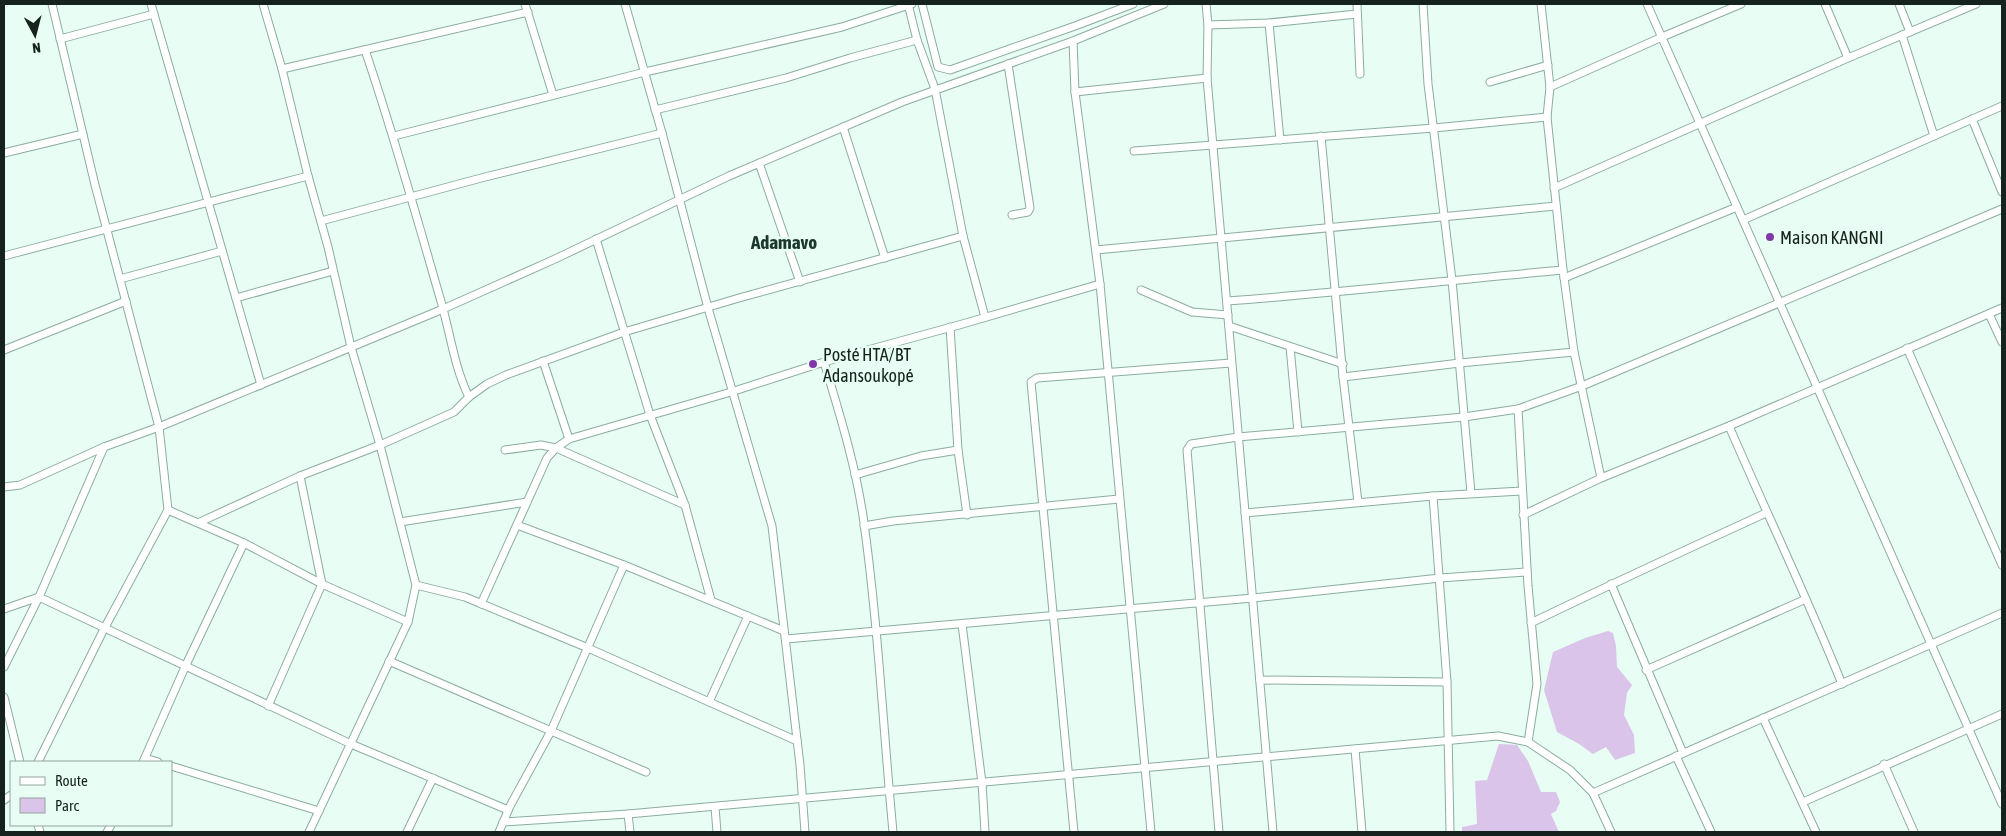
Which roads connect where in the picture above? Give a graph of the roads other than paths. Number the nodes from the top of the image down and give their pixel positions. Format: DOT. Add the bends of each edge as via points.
graph roads {
  1 [pos="52,4"];
  2 [pos="151,4"];
  3 [pos="263,4"];
  4 [pos="525,4"];
  5 [pos="625,4"];
  6 [pos="909,4"];
  7 [pos="922,4"];
  8 [pos="1133,4"];
  9 [pos="1164,4"];
  10 [pos="1206,4"];
  11 [pos="1357,4"];
  12 [pos="1423,4"];
  13 [pos="1541,4"];
  14 [pos="1647,4"];
  15 [pos="1741,4"];
  16 [pos="1825,4"];
  17 [pos="1899,4"];
  18 [pos="1976,4"];
  19 [pos="528,12"];
  20 [pos="154,14"];
  21 [pos="1357,14"];
  22 [pos="1269,23"];
  23 [pos="1208,24"];
  24 [pos="1910,32"];
  25 [pos="1902,35"];
  26 [pos="1662,37"];
  27 [pos="60,39"];
  28 [pos="917,40"];
  29 [pos="1073,41"];
  30 [pos="365,50"];
  31 [pos="1848,58"];
  32 [pos="1008,64"];
  33 [pos="1548,65"];
  34 [pos="282,69"];
  35 [pos="645,72"];
  36 [pos="1360,74"];
  37 [pos="1207,78"];
  38 [pos="1490,82"];
  39 [pos="1550,87"];
  40 [pos="935,89"];
  41 [pos="1075,92"];
  42 [pos="553,95"];
  43 [pos="2002,106"];
  44 [pos="655,110"];
  45 [pos="1546,117"];
  46 [pos="1972,120"];
  47 [pos="1700,124"];
  48 [pos="843,127"];
  49 [pos="1434,128"];
  50 [pos="662,133"];
  51 [pos="83,134"];
  52 [pos="394,136"];
  53 [pos="1321,136"];
  54 [pos="1934,136"];
  55 [pos="1280,140"];
  56 [pos="1213,144"];
  57 [pos="1134,151"];
  58 [pos="4,153"];
  59 [pos="759,163"];
  60 [pos="308,176"];
  61 [pos="1554,188"];
  62 [pos="2002,192"];
  63 [pos="410,197"];
  64 [pos="679,198"];
  65 [pos="208,202"];
  66 [pos="1556,206"];
  67 [pos="1737,207"];
  68 [pos="2002,209"];
  69 [pos="1012,215"];
  70 [pos="1445,218"];
  71 [pos="1743,220"];
  72 [pos="320,221"];
  73 [pos="1330,228"];
  74 [pos="107,230"];
  75 [pos="963,236"];
  76 [pos="1221,238"];
  77 [pos="596,240"];
  78 [pos="1096,250"];
  79 [pos="222,251"];
  80 [pos="4,256"];
  81 [pos="885,258"];
  82 [pos="333,271"];
  83 [pos="1564,274"];
  84 [pos="120,279"];
  85 [pos="1452,280"];
  86 [pos="800,282"];
  87 [pos="1100,284"];
  88 [pos="1141,290"];
  89 [pos="1336,293"];
  90 [pos="236,298"];
  91 [pos="1227,301"];
  92 [pos="126,302"];
  93 [pos="1780,304"];
  94 [pos="444,308"];
  95 [pos="708,308"];
  96 [pos="2002,308"];
  97 [pos="1989,314"];
  98 [pos="1228,315"];
  99 [pos="986,318"];
  100 [pos="1229,326"];
  101 [pos="950,327"];
  102 [pos="624,332"];
  103 [pos="2002,342"];
  104 [pos="1290,347"];
  105 [pos="351,348"];
  106 [pos="1907,348"];
  107 [pos="4,350"];
  108 [pos="1574,352"];
  109 [pos="543,361"];
  110 [pos="824,362"];
  111 [pos="1232,363"];
  112 [pos="1460,363"];
  113 [pos="1343,364"];
  114 [pos="1108,372"];
  115 [pos="1343,377"];
  116 [pos="261,385"];
  117 [pos="1582,386"];
  118 [pos="1816,387"];
  119 [pos="731,392"];
  120 [pos="469,397"];
  121 [pos="1518,409"];
  122 [pos="650,415"];
  123 [pos="1464,417"];
  124 [pos="1729,426"];
  125 [pos="159,427"];
  126 [pos="1350,428"];
  127 [pos="1298,432"];
  128 [pos="1238,438"];
  129 [pos="569,439"];
  130 [pos="380,445"];
  131 [pos="104,447"];
  132 [pos="556,448"];
  133 [pos="505,450"];
  134 [pos="958,450"];
  135 [pos="854,475"];
  136 [pos="300,476"];
  137 [pos="1601,478"];
  138 [pos="4,487"];
  139 [pos="1522,491"];
  140 [pos="1471,494"];
  141 [pos="1433,496"];
  142 [pos="1119,499"];
  143 [pos="528,502"];
  144 [pos="1358,502"];
  145 [pos="685,505"];
  146 [pos="1044,506"];
  147 [pos="168,510"];
  148 [pos="1245,513"];
  149 [pos="1766,513"];
  150 [pos="967,515"];
  151 [pos="1523,515"];
  152 [pos="200,522"];
  153 [pos="400,522"];
  154 [pos="517,525"];
  155 [pos="864,526"];
  156 [pos="244,543"];
  157 [pos="624,565"];
  158 [pos="2002,565"];
  159 [pos="1527,572"];
  160 [pos="1440,578"];
  161 [pos="322,584"];
  162 [pos="1611,584"];
  163 [pos="416,585"];
  164 [pos="39,598"];
  165 [pos="1252,598"];
  166 [pos="711,600"];
  167 [pos="1806,600"];
  168 [pos="1200,602"];
  169 [pos="482,604"];
  170 [pos="4,609"];
  171 [pos="1130,609"];
  172 [pos="2002,613"];
  173 [pos="1054,614"];
  174 [pos="748,616"];
  175 [pos="408,622"];
  176 [pos="1531,623"];
  177 [pos="962,624"];
  178 [pos="104,629"];
  179 [pos="877,632"];
  180 [pos="785,635"];
  181 [pos="1930,644"];
  182 [pos="588,648"];
  183 [pos="390,661"];
  184 [pos="4,667"];
  185 [pos="185,667"];
  186 [pos="1646,670"];
  187 [pos="1260,680"];
  188 [pos="1446,682"];
  189 [pos="1842,684"];
  190 [pos="4,697"];
  191 [pos="709,702"];
  192 [pos="268,706"];
  193 [pos="2002,714"];
  194 [pos="1763,718"];
  195 [pos="1969,729"];
  196 [pos="551,731"];
  197 [pos="797,742"];
  198 [pos="1448,742"];
  199 [pos="1528,742"];
  200 [pos="351,744"];
  201 [pos="1355,749"];
  202 [pos="1680,754"];
  203 [pos="1268,758"];
  204 [pos="144,760"];
  205 [pos="20,761"];
  206 [pos="38,761"];
  207 [pos="1212,762"];
  208 [pos="1884,764"];
  209 [pos="172,766"];
  210 [pos="1146,769"];
  211 [pos="646,772"];
  212 [pos="1070,776"];
  213 [pos="433,778"];
  214 [pos="982,783"];
  215 [pos="889,791"];
  216 [pos="1593,793"];
  217 [pos="801,799"];
  218 [pos="1803,802"];
  219 [pos="2002,804"];
  220 [pos="715,807"];
  221 [pos="508,810"];
  222 [pos="319,811"];
  223 [pos="628,814"];
  224 [pos="503,822"];
  225 [pos="309,832"];
  226 [pos="407,832"];
  227 [pos="499,832"];
  228 [pos="630,832"];
  229 [pos="717,832"];
  230 [pos="805,832"];
  231 [pos="893,832"];
  232 [pos="985,832"];
  233 [pos="1074,832"];
  234 [pos="1151,832"];
  235 [pos="1219,832"];
  236 [pos="1273,832"];
  237 [pos="1362,832"];
  238 [pos="1450,832"];
  239 [pos="1611,832"];
  240 [pos="1711,832"];
  241 [pos="1816,832"];
  242 [pos="1914,832"];
  1 -- 27 [label="street"];
  2 -- 20 [label="street"];
  3 -- 34 [label="street"];
  4 -- 19 [label="street"];
  5 -- 35 [label="street"];
  6 -- 28 [label="street"];
  6 -- 35 [label="street" via="842,28"];
  7 -- 8 [label="street" via="938,67 950,70"];
  9 -- 29 [label="street"];
  10 -- 23 [label="street"];
  11 -- 21 [label="street"];
  12 -- 49 [label="street"];
  13 -- 33 [label="street"];
  14 -- 26 [label="street"];
  15 -- 26 [label="street"];
  16 -- 31 [label="street"];
  17 -- 24 [label="street"];
  18 -- 24 [label="street"];
  19 -- 30 [label="street"];
  19 -- 42 [label="street"];
  20 -- 27 [label="street"];
  20 -- 65 [label="street"];
  21 -- 22 [label="street"];
  21 -- 36 [label="street"];
  22 -- 23 [label="street"];
  22 -- 55 [label="street"];
  23 -- 37 [label="street"];
  24 -- 25 [label="street"];
  25 -- 31 [label="street"];
  25 -- 54 [label="street"];
  26 -- 39 [label="street"];
  26 -- 47 [label="street"];
  27 -- 51 [label="street"];
  28 -- 40 [label="street"];
  28 -- 44 [label="street" via="786,78"];
  29 -- 32 [label="street"];
  29 -- 41 [label="street"];
  30 -- 34 [label="street"];
  30 -- 52 [label="street"];
  31 -- 47 [label="street"];
  32 -- 40 [label="street"];
  32 -- 69 [label="street" via="1030,208 1028,212"];
  33 -- 38 [label="street"];
  33 -- 39 [label="street"];
  34 -- 60 [label="street"];
  35 -- 42 [label="street"];
  35 -- 44 [label="street"];
  37 -- 41 [label="street"];
  37 -- 56 [label="street"];
  39 -- 45 [label="street"];
  40 -- 48 [label="street"];
  40 -- 75 [label="street"];
  41 -- 78 [label="street"];
  42 -- 52 [label="street"];
  43 -- 46 [label="street"];
  44 -- 50 [label="street"];
  45 -- 49 [label="street"];
  45 -- 61 [label="street"];
  46 -- 54 [label="street"];
  46 -- 62 [label="street"];
  47 -- 61 [label="street"];
  47 -- 67 [label="street"];
  48 -- 59 [label="street"];
  48 -- 81 [label="street"];
  49 -- 53 [label="street"];
  49 -- 70 [label="street"];
  50 -- 63 [label="street"];
  50 -- 64 [label="street"];
  51 -- 58 [label="street"];
  51 -- 74 [label="street"];
  52 -- 63 [label="street"];
  53 -- 55 [label="street"];
  53 -- 73 [label="street"];
  54 -- 71 [label="street"];
  55 -- 56 [label="street"];
  56 -- 57 [label="street"];
  56 -- 76 [label="street"];
  59 -- 64 [label="street"];
  59 -- 86 [label="street"];
  60 -- 65 [label="street"];
  60 -- 72 [label="street"];
  61 -- 66 [label="street"];
  63 -- 72 [label="street"];
  63 -- 94 [label="street"];
  64 -- 77 [label="street"];
  64 -- 95 [label="street"];
  65 -- 74 [label="street"];
  65 -- 79 [label="street"];
  66 -- 70 [label="street"];
  66 -- 83 [label="street"];
  67 -- 71 [label="street"];
  67 -- 83 [label="street"];
  68 -- 93 [label="street"];
  70 -- 73 [label="street"];
  70 -- 85 [label="street"];
  71 -- 93 [label="street"];
  72 -- 82 [label="street"];
  73 -- 76 [label="street"];
  73 -- 89 [label="street"];
  74 -- 80 [label="street"];
  74 -- 84 [label="street"];
  75 -- 81 [label="street"];
  75 -- 99 [label="street"];
  76 -- 78 [label="street"];
  76 -- 91 [label="street"];
  77 -- 94 [label="street"];
  77 -- 102 [label="street"];
  78 -- 87 [label="street"];
  79 -- 84 [label="street"];
  79 -- 90 [label="street"];
  81 -- 86 [label="street"];
  82 -- 90 [label="street"];
  82 -- 105 [label="street"];
  83 -- 85 [label="street"];
  83 -- 108 [label="street"];
  84 -- 92 [label="street"];
  85 -- 89 [label="street"];
  85 -- 112 [label="street"];
  86 -- 95 [label="street"];
  87 -- 99 [label="street"];
  87 -- 114 [label="street"];
  88 -- 98 [label="street" via="1192,312"];
  89 -- 91 [label="street"];
  89 -- 113 [label="street"];
  90 -- 116 [label="street"];
  91 -- 98 [label="street"];
  92 -- 107 [label="street"];
  92 -- 125 [label="street"];
  93 -- 117 [label="street"];
  93 -- 118 [label="street"];
  94 -- 105 [label="street"];
  94 -- 120 [label="street" via="462,383"];
  95 -- 102 [label="street"];
  95 -- 119 [label="street"];
  96 -- 97 [label="street"];
  97 -- 103 [label="street"];
  97 -- 106 [label="street"];
  98 -- 100 [label="street"];
  99 -- 101 [label="street"];
  100 -- 104 [label="street"];
  100 -- 111 [label="street"];
  101 -- 110 [label="street"];
  101 -- 134 [label="street"];
  102 -- 109 [label="street"];
  102 -- 122 [label="street"];
  104 -- 113 [label="street"];
  104 -- 127 [label="street"];
  105 -- 116 [label="street"];
  105 -- 130 [label="street"];
  106 -- 118 [label="street"];
  106 -- 158 [label="street"];
  108 -- 112 [label="street"];
  108 -- 117 [label="street"];
  109 -- 120 [label="street" via="487,384"];
  109 -- 129 [label="street"];
  110 -- 119 [label="street"];
  110 -- 135 [label="street"];
  111 -- 114 [label="street"];
  111 -- 128 [label="street"];
  112 -- 115 [label="street"];
  112 -- 123 [label="street"];
  113 -- 115 [label="street"];
  114 -- 142 [label="street"];
  114 -- 146 [label="street" via="1037,378 1031,382"];
  115 -- 126 [label="street"];
  116 -- 125 [label="street"];
  117 -- 121 [label="street"];
  117 -- 137 [label="street"];
  118 -- 124 [label="street"];
  118 -- 181 [label="street"];
  119 -- 122 [label="street"];
  119 -- 180 [label="street" via="772,526"];
  120 -- 130 [label="street" via="454,412"];
  121 -- 123 [label="street"];
  121 -- 139 [label="street"];
  122 -- 129 [label="street"];
  122 -- 145 [label="street"];
  123 -- 126 [label="street"];
  123 -- 140 [label="street"];
  124 -- 137 [label="street"];
  124 -- 149 [label="street"];
  125 -- 131 [label="street"];
  125 -- 147 [label="street"];
  126 -- 127 [label="street"];
  126 -- 144 [label="street"];
  127 -- 128 [label="street"];
  128 -- 148 [label="street"];
  128 -- 168 [label="street" via="1194,442 1187,450"];
  129 -- 132 [label="street"];
  130 -- 136 [label="street"];
  130 -- 153 [label="street"];
  131 -- 138 [label="street" via="20,485"];
  131 -- 164 [label="street"];
  132 -- 133 [label="street" via="541,445"];
  132 -- 143 [label="street" via="547,458"];
  132 -- 145 [label="street"];
  134 -- 135 [label="street" via="921,456"];
  134 -- 150 [label="street"];
  135 -- 155 [label="street"];
  136 -- 152 [label="street"];
  136 -- 161 [label="street"];
  137 -- 151 [label="street"];
  139 -- 140 [label="street"];
  139 -- 151 [label="street"];
  140 -- 141 [label="street"];
  141 -- 144 [label="street"];
  141 -- 160 [label="street"];
  142 -- 146 [label="street"];
  142 -- 171 [label="street"];
  143 -- 153 [label="street"];
  143 -- 154 [label="street"];
  144 -- 148 [label="street"];
  145 -- 166 [label="street"];
  146 -- 150 [label="street"];
  146 -- 173 [label="street"];
  147 -- 152 [label="street"];
  147 -- 178 [label="street"];
  148 -- 165 [label="street"];
  149 -- 162 [label="street"];
  149 -- 167 [label="street"];
  150 -- 155 [label="street"];
  151 -- 159 [label="street"];
  152 -- 156 [label="street"];
  153 -- 163 [label="street"];
  154 -- 157 [label="street"];
  154 -- 169 [label="street"];
  155 -- 179 [label="street"];
  156 -- 161 [label="street"];
  156 -- 185 [label="street"];
  157 -- 166 [label="street"];
  157 -- 182 [label="street"];
  159 -- 160 [label="street"];
  159 -- 176 [label="street"];
  160 -- 165 [label="street"];
  160 -- 188 [label="street"];
  161 -- 175 [label="street"];
  161 -- 192 [label="street"];
  162 -- 176 [label="street"];
  162 -- 186 [label="street"];
  163 -- 169 [label="street"];
  163 -- 175 [label="street"];
  164 -- 170 [label="street"];
  164 -- 178 [label="street"];
  164 -- 184 [label="street"];
  165 -- 168 [label="street"];
  165 -- 187 [label="street"];
  166 -- 174 [label="street"];
  167 -- 186 [label="street"];
  167 -- 189 [label="street"];
  168 -- 171 [label="street"];
  168 -- 207 [label="street"];
  169 -- 182 [label="street"];
  171 -- 173 [label="street"];
  171 -- 210 [label="street"];
  172 -- 181 [label="street"];
  173 -- 177 [label="street"];
  173 -- 212 [label="street"];
  174 -- 180 [label="street"];
  174 -- 191 [label="street"];
  175 -- 183 [label="street"];
  176 -- 199 [label="street" via="1537,684"];
  177 -- 179 [label="street"];
  177 -- 214 [label="street"];
  178 -- 185 [label="street"];
  178 -- 206 [label="street"];
  179 -- 180 [label="street"];
  179 -- 215 [label="street"];
  180 -- 197 [label="street"];
  181 -- 189 [label="street"];
  181 -- 195 [label="street"];
  182 -- 191 [label="street"];
  182 -- 196 [label="street"];
  183 -- 196 [label="street"];
  183 -- 200 [label="street"];
  185 -- 192 [label="street"];
  185 -- 204 [label="street"];
  186 -- 202 [label="street"];
  187 -- 188 [label="street"];
  187 -- 203 [label="street"];
  188 -- 198 [label="street"];
  189 -- 194 [label="street"];
  190 -- 205 [label="street"];
  191 -- 197 [label="street"];
  192 -- 200 [label="street"];
  193 -- 195 [label="street"];
  194 -- 202 [label="street"];
  194 -- 218 [label="street"];
  195 -- 208 [label="street"];
  195 -- 219 [label="street"];
  196 -- 211 [label="street"];
  196 -- 221 [label="street"];
  197 -- 217 [label="street"];
  198 -- 199 [label="street" via="1498,736"];
  198 -- 201 [label="street"];
  198 -- 238 [label="street"];
  199 -- 216 [label="street" via="1570,770"];
  200 -- 213 [label="street"];
  200 -- 222 [label="street"];
  201 -- 203 [label="street"];
  201 -- 237 [label="street"];
  202 -- 216 [label="street"];
  202 -- 240 [label="street"];
  203 -- 207 [label="street"];
  203 -- 236 [label="street"];
  207 -- 210 [label="street"];
  207 -- 235 [label="street"];
  208 -- 218 [label="street"];
  208 -- 242 [label="street"];
  209 -- 222 [label="street"];
  210 -- 212 [label="street"];
  210 -- 234 [label="street"];
  212 -- 214 [label="street"];
  212 -- 233 [label="street"];
  213 -- 221 [label="street"];
  213 -- 226 [label="street"];
  214 -- 215 [label="street"];
  214 -- 232 [label="street"];
  215 -- 217 [label="street"];
  215 -- 231 [label="street"];
  216 -- 239 [label="street"];
  217 -- 220 [label="street"];
  217 -- 230 [label="street"];
  218 -- 241 [label="street"];
  220 -- 223 [label="street"];
  220 -- 229 [label="street"];
  221 -- 224 [label="street"];
  222 -- 225 [label="street"];
  223 -- 224 [label="street"];
  223 -- 228 [label="street"];
  224 -- 227 [label="street"];
}
